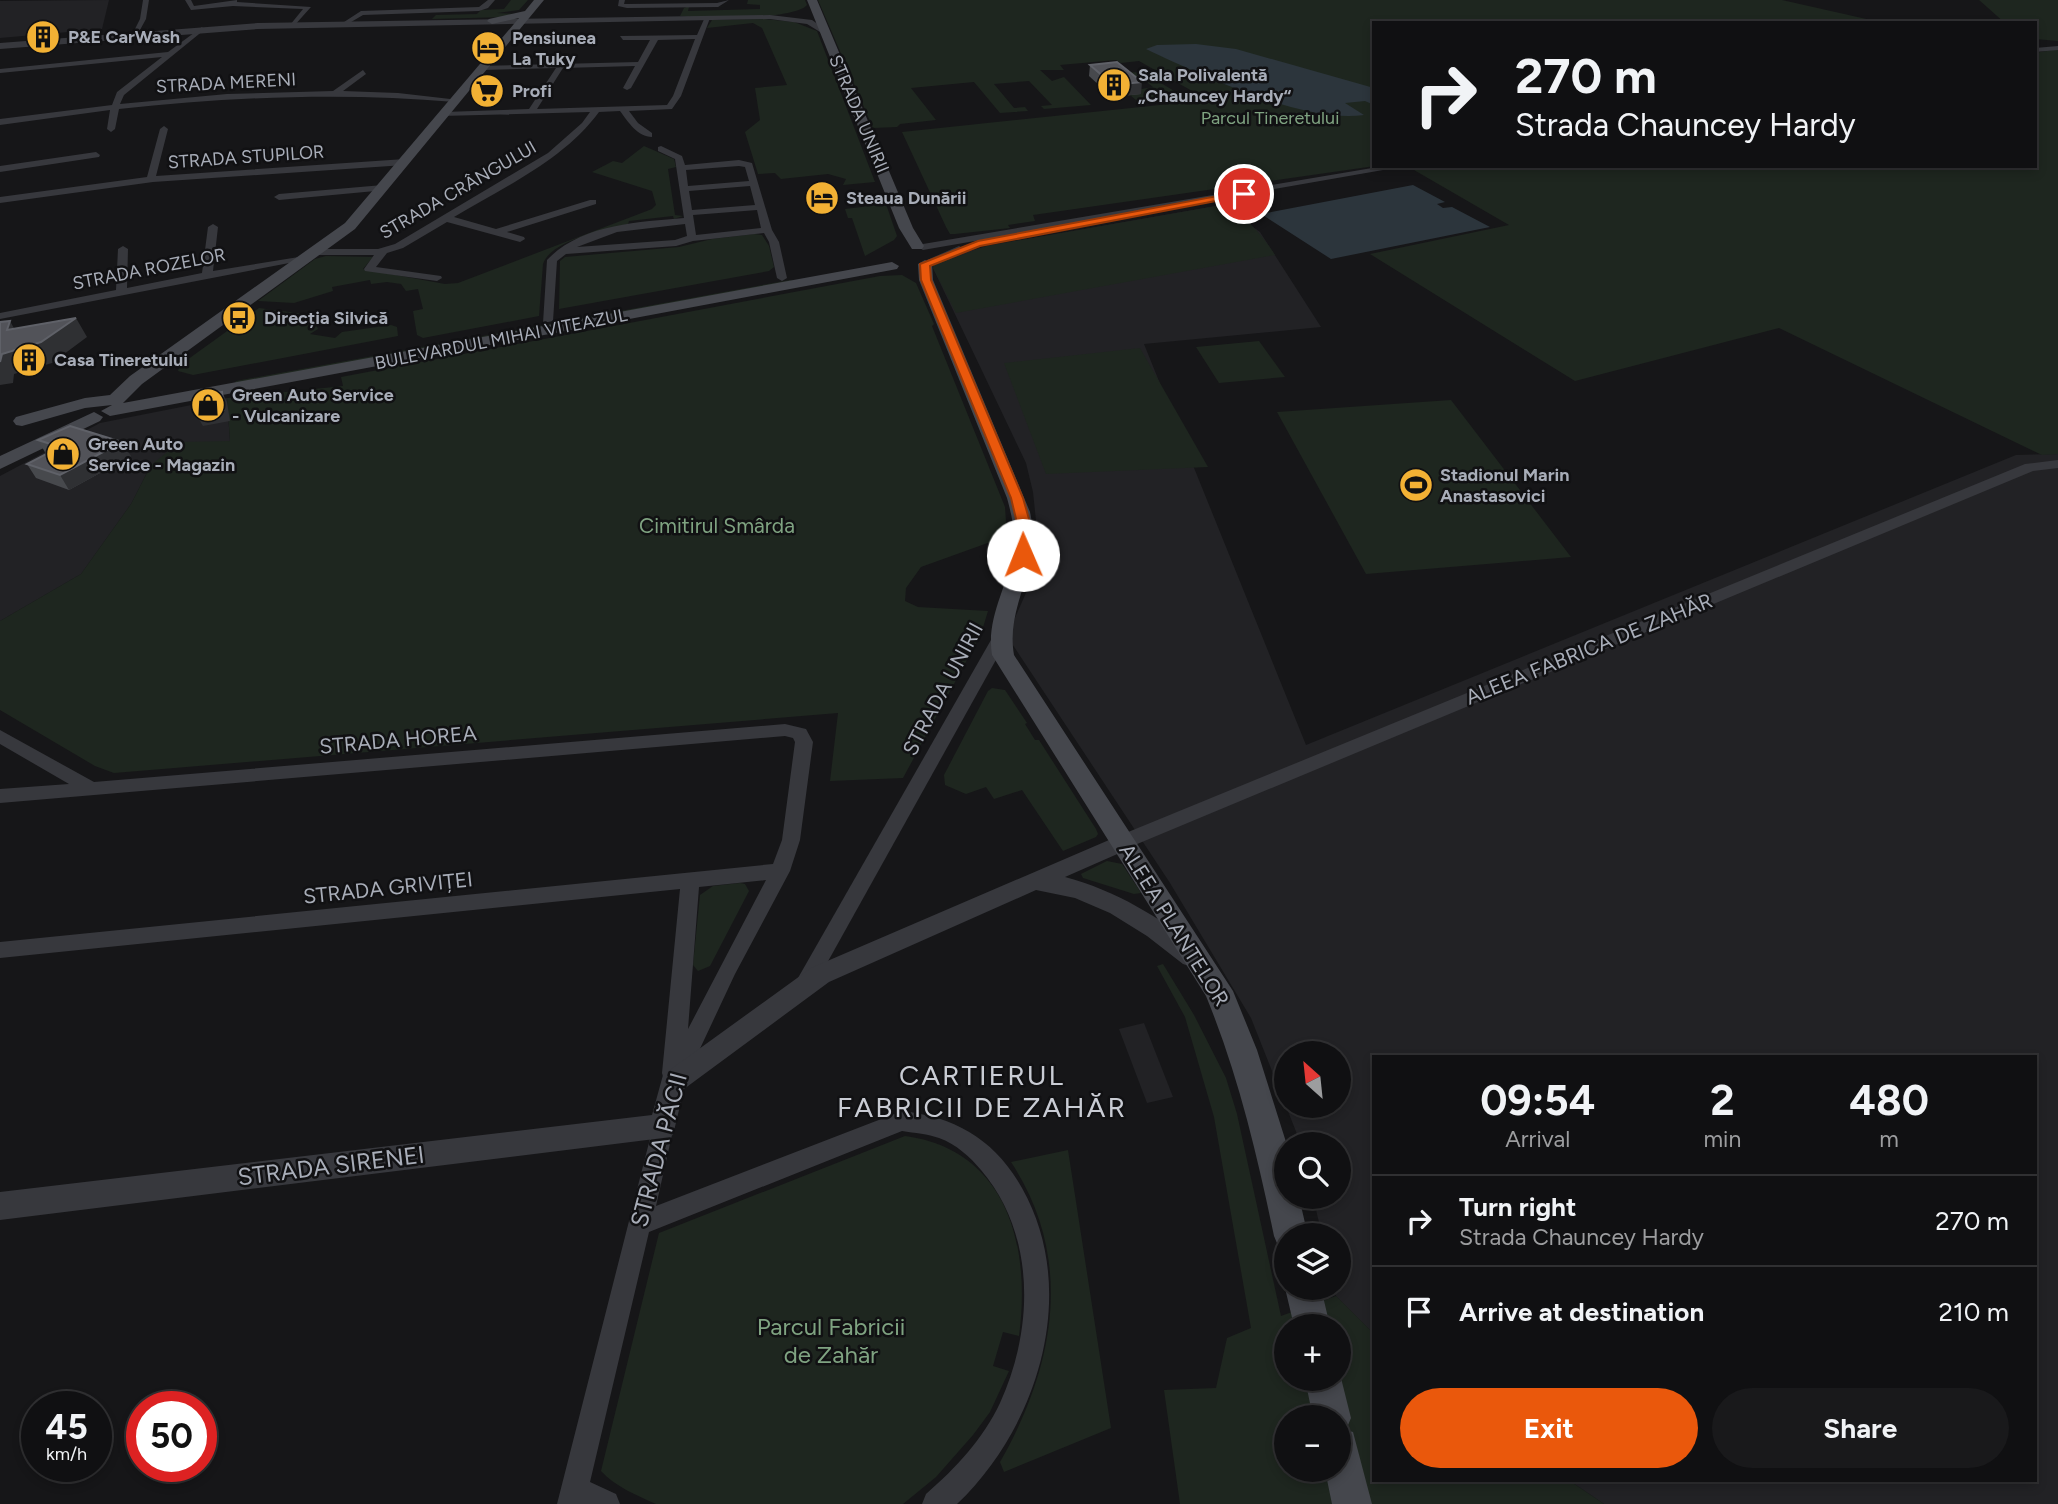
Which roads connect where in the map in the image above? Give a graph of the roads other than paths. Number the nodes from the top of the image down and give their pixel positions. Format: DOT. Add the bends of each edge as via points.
graph roads {
  1 [pos="146,0"];
  2 [pos="188,0"];
  3 [pos="492,0"];
  4 [pos="539,0"];
  5 [pos="622,0"];
  6 [pos="726,0"];
  7 [pos="234,2"];
  8 [pos="696,3"];
  9 [pos="813,3"];
  10 [pos="679,5"];
  11 [pos="640,6"];
  12 [pos="526,17"];
  13 [pos="770,17"];
  14 [pos="673,18"];
  15 [pos="707,18"];
  16 [pos="633,19"];
  17 [pos="492,21"];
  18 [pos="344,24"];
  19 [pos="293,25"];
  20 [pos="202,29"];
  21 [pos="825,32"];
  22 [pos="135,37"];
  23 [pos="698,37"];
  24 [pos="623,38"];
  25 [pos="655,38"];
  26 [pos="0,46"];
  27 [pos="2058,48"];
  28 [pos="2037,50"];
  29 [pos="170,54"];
  30 [pos="640,64"];
  31 [pos="561,66"];
  32 [pos="482,68"];
  33 [pos="0,71"];
  34 [pos="363,72"];
  35 [pos="627,88"];
  36 [pos="334,93"];
  37 [pos="455,100"];
  38 [pos="114,107"];
  39 [pos="623,109"];
  40 [pos="596,110"];
  41 [pos="531,112"];
  42 [pos="444,114"];
  43 [pos="0,122"];
  44 [pos="111,129"];
  45 [pos="164,129"];
  46 [pos="649,135"];
  47 [pos="661,149"];
  48 [pos="96,155"];
  49 [pos="405,162"];
  50 [pos="680,168"];
  51 [pos="1390,168"];
  52 [pos="0,169"];
  53 [pos="151,180"];
  54 [pos="754,183"];
  55 [pos="383,188"];
  56 [pos="684,189"];
  57 [pos="279,197"];
  58 [pos="0,200"];
  59 [pos="593,202"];
  60 [pos="761,207"];
  61 [pos="688,217"];
  62 [pos="445,218"];
  63 [pos="213,227"];
  64 [pos="767,230"];
  65 [pos="497,232"];
  66 [pos="692,238"];
  67 [pos="520,239"];
  68 [pos="123,249"];
  69 [pos="383,251"];
  70 [pos="563,251"];
  71 [pos="311,256"];
  72 [pos="908,260"];
  73 [pos="207,275"];
  74 [pos="437,278"];
  75 [pos="782,278"];
  76 [pos="121,292"];
  77 [pos="0,316"];
  78 [pos="547,321"];
  79 [pos="143,375"];
  80 [pos="177,390"];
  81 [pos="96,408"];
  82 [pos="0,425"];
  83 [pos="0,463"];
  84 [pos="2058,464"];
  85 [pos="999,640"];
  86 [pos="800,733"];
  87 [pos="0,736"];
  88 [pos="92,789"];
  89 [pos="0,796"];
  90 [pos="1123,842"];
  91 [pos="780,871"];
  92 [pos="691,880"];
  93 [pos="1032,881"];
  94 [pos="0,950"];
  95 [pos="1205,968"];
  96 [pos="805,984"];
  97 [pos="673,1083"];
  98 [pos="663,1126"];
  99 [pos="0,1206"];
  100 [pos="1289,1223"];
  101 [pos="640,1224"];
  102 [pos="1347,1482"];
  103 [pos="573,1497"];
  104 [pos="606,1504"];
  105 [pos="936,1504"];
  106 [pos="1352,1504"];
  1 -- 22 [label="street"];
  2 -- 7 [label="street" via="191,8"];
  3 -- 18 [label="street" via="479,9 362,13"];
  4 -- 12 [label="main road"];
  5 -- 11 [label="street" via="621,5"];
  6 -- 8 [label="street" via="721,5"];
  7 -- 19 [label="street" via="308,7"];
  8 -- 10 [label="street"];
  9 -- 13 [label="street" via="801,12"];
  9 -- 21 [label="main road, STRADA UNIRII"];
  10 -- 11 [label="street"];
  10 -- 14 [label="street"];
  11 -- 16 [label="street"];
  12 -- 16 [label="street"];
  12 -- 17 [label="main road"];
  12 -- 32 [label="main road"];
  13 -- 15 [label="street"];
  13 -- 21 [label="street" via="809,22"];
  14 -- 15 [label="street"];
  14 -- 16 [label="street"];
  15 -- 23 [label="street"];
  17 -- 18 [label="street"];
  18 -- 19 [label="street"];
  19 -- 20 [label="street"];
  20 -- 22 [label="street"];
  20 -- 29 [label="street"];
  21 -- 72 [label="main road, STRADA UNIRII" via="906,228"];
  22 -- 26 [label="street"];
  23 -- 25 [label="street"];
  23 -- 39 [label="street" via="673,104"];
  24 -- 25 [label="street"];
  25 -- 30 [label="street"];
  27 -- 28 [label="street"];
  29 -- 33 [label="street"];
  29 -- 38 [label="street" via="120,94"];
  30 -- 31 [label="street"];
  30 -- 35 [label="street"];
  31 -- 32 [label="street"];
  31 -- 41 [label="street"];
  32 -- 37 [label="main road"];
  34 -- 36 [label="street"];
  36 -- 37 [label="street, STRADA MERENI" via="397,93"];
  36 -- 38 [label="street, STRADA MERENI" via="213,97"];
  37 -- 42 [label="main road"];
  38 -- 43 [label="street, STRADA MERENI"];
  38 -- 44 [label="street"];
  39 -- 40 [label="street"];
  39 -- 46 [label="street"];
  40 -- 41 [label="street"];
  40 -- 62 [label="street, STRADA CRÂNGULUI" via="551,155"];
  41 -- 42 [label="street"];
  42 -- 49 [label="main road"];
  45 -- 53 [label="street"];
  47 -- 50 [label="street" via="678,157"];
  48 -- 52 [label="street"];
  49 -- 53 [label="street, STRADA STUPILOR"];
  49 -- 55 [label="main road"];
  50 -- 54 [label="street" via="746,163"];
  50 -- 56 [label="street"];
  51 -- 72 [label="street" via="1192,202"];
  53 -- 58 [label="street, STRADA STUPILOR"];
  54 -- 56 [label="street"];
  54 -- 60 [label="street"];
  55 -- 57 [label="street"];
  55 -- 71 [label="main road" via="356,221"];
  56 -- 61 [label="street"];
  59 -- 65 [label="street"];
  60 -- 61 [label="street"];
  60 -- 64 [label="street"];
  61 -- 66 [label="street"];
  61 -- 70 [label="street" via="624,228"];
  62 -- 65 [label="street"];
  62 -- 69 [label="street, STRADA CRÂNGULUI"];
  63 -- 73 [label="street"];
  64 -- 66 [label="street"];
  64 -- 75 [label="street"];
  65 -- 67 [label="street"];
  66 -- 70 [label="street"];
  68 -- 76 [label="street"];
  69 -- 71 [label="street, STRADA CRÂNGULUI"];
  69 -- 74 [label="street" via="370,269"];
  70 -- 78 [label="street" via="552,260"];
  71 -- 73 [label="street, STRADA ROZELOR"];
  71 -- 79 [label="main road"];
  72 -- 75 [label="main road, BULEVARDUL MIHAI VITEAZUL"];
  72 -- 81 [label="main road, BULEVARDUL MIHAI VITEAZUL"];
  72 -- 85 [label="main road, STRADA UNIRII" via="1023,519 1023,555"];
  73 -- 76 [label="street, STRADA ROZELOR"];
  75 -- 78 [label="main road, BULEVARDUL MIHAI VITEAZUL"];
  76 -- 77 [label="street, STRADA ROZELOR"];
  78 -- 80 [label="main road, BULEVARDUL MIHAI VITEAZUL"];
  79 -- 80 [label="main road"];
  79 -- 81 [label="main road"];
  80 -- 81 [label="main road, BULEVARDUL MIHAI VITEAZUL"];
  81 -- 82 [label="main road, BULEVARDUL MIHAI VITEAZUL"];
  81 -- 83 [label="main road"];
  84 -- 90 [label="street, ALEEA FABRICA DE ZAHĂR" via="2030,467"];
  85 -- 90 [label="main road, ALEEA PLANTELOR" via="1006,662"];
  85 -- 96 [label="street, STRADA UNIRII"];
  86 -- 88 [label="street, STRADA HOREA" via="785,730"];
  86 -- 91 [label="street, STRADA PĂCII" via="804,742 791,840"];
  87 -- 88 [label="street"];
  88 -- 89 [label="street, STRADA HOREA"];
  90 -- 93 [label="street"];
  90 -- 95 [label="main road, ALEEA PLANTELOR"];
  91 -- 92 [label="street, STRADA GRIVIȚEI"];
  91 -- 97 [label="street, STRADA PĂCII"];
  92 -- 94 [label="street, STRADA GRIVIȚEI"];
  92 -- 97 [label="street"];
  93 -- 95 [label="street" via="1062,884 1109,900 1152,924"];
  93 -- 96 [label="street"];
  95 -- 100 [label="main road, ALEEA PLANTELOR" via="1229,1015 1255,1087"];
  96 -- 97 [label="street"];
  97 -- 98 [label="street, STRADA PĂCII"];
  98 -- 99 [label="street, STRADA SIRENEI"];
  98 -- 101 [label="street, STRADA PĂCII"];
  101 -- 103 [label="street, STRADA PĂCII"];
  101 -- 105 [label="street" via="902,1121 949,1131 992,1163 1010,1186 1028,1229 1037,1300 1034,1336 1015,1400 1000,1430 981,1459"];
  102 -- 106 [label="main road"];
  103 -- 104 [label="street"];
}
